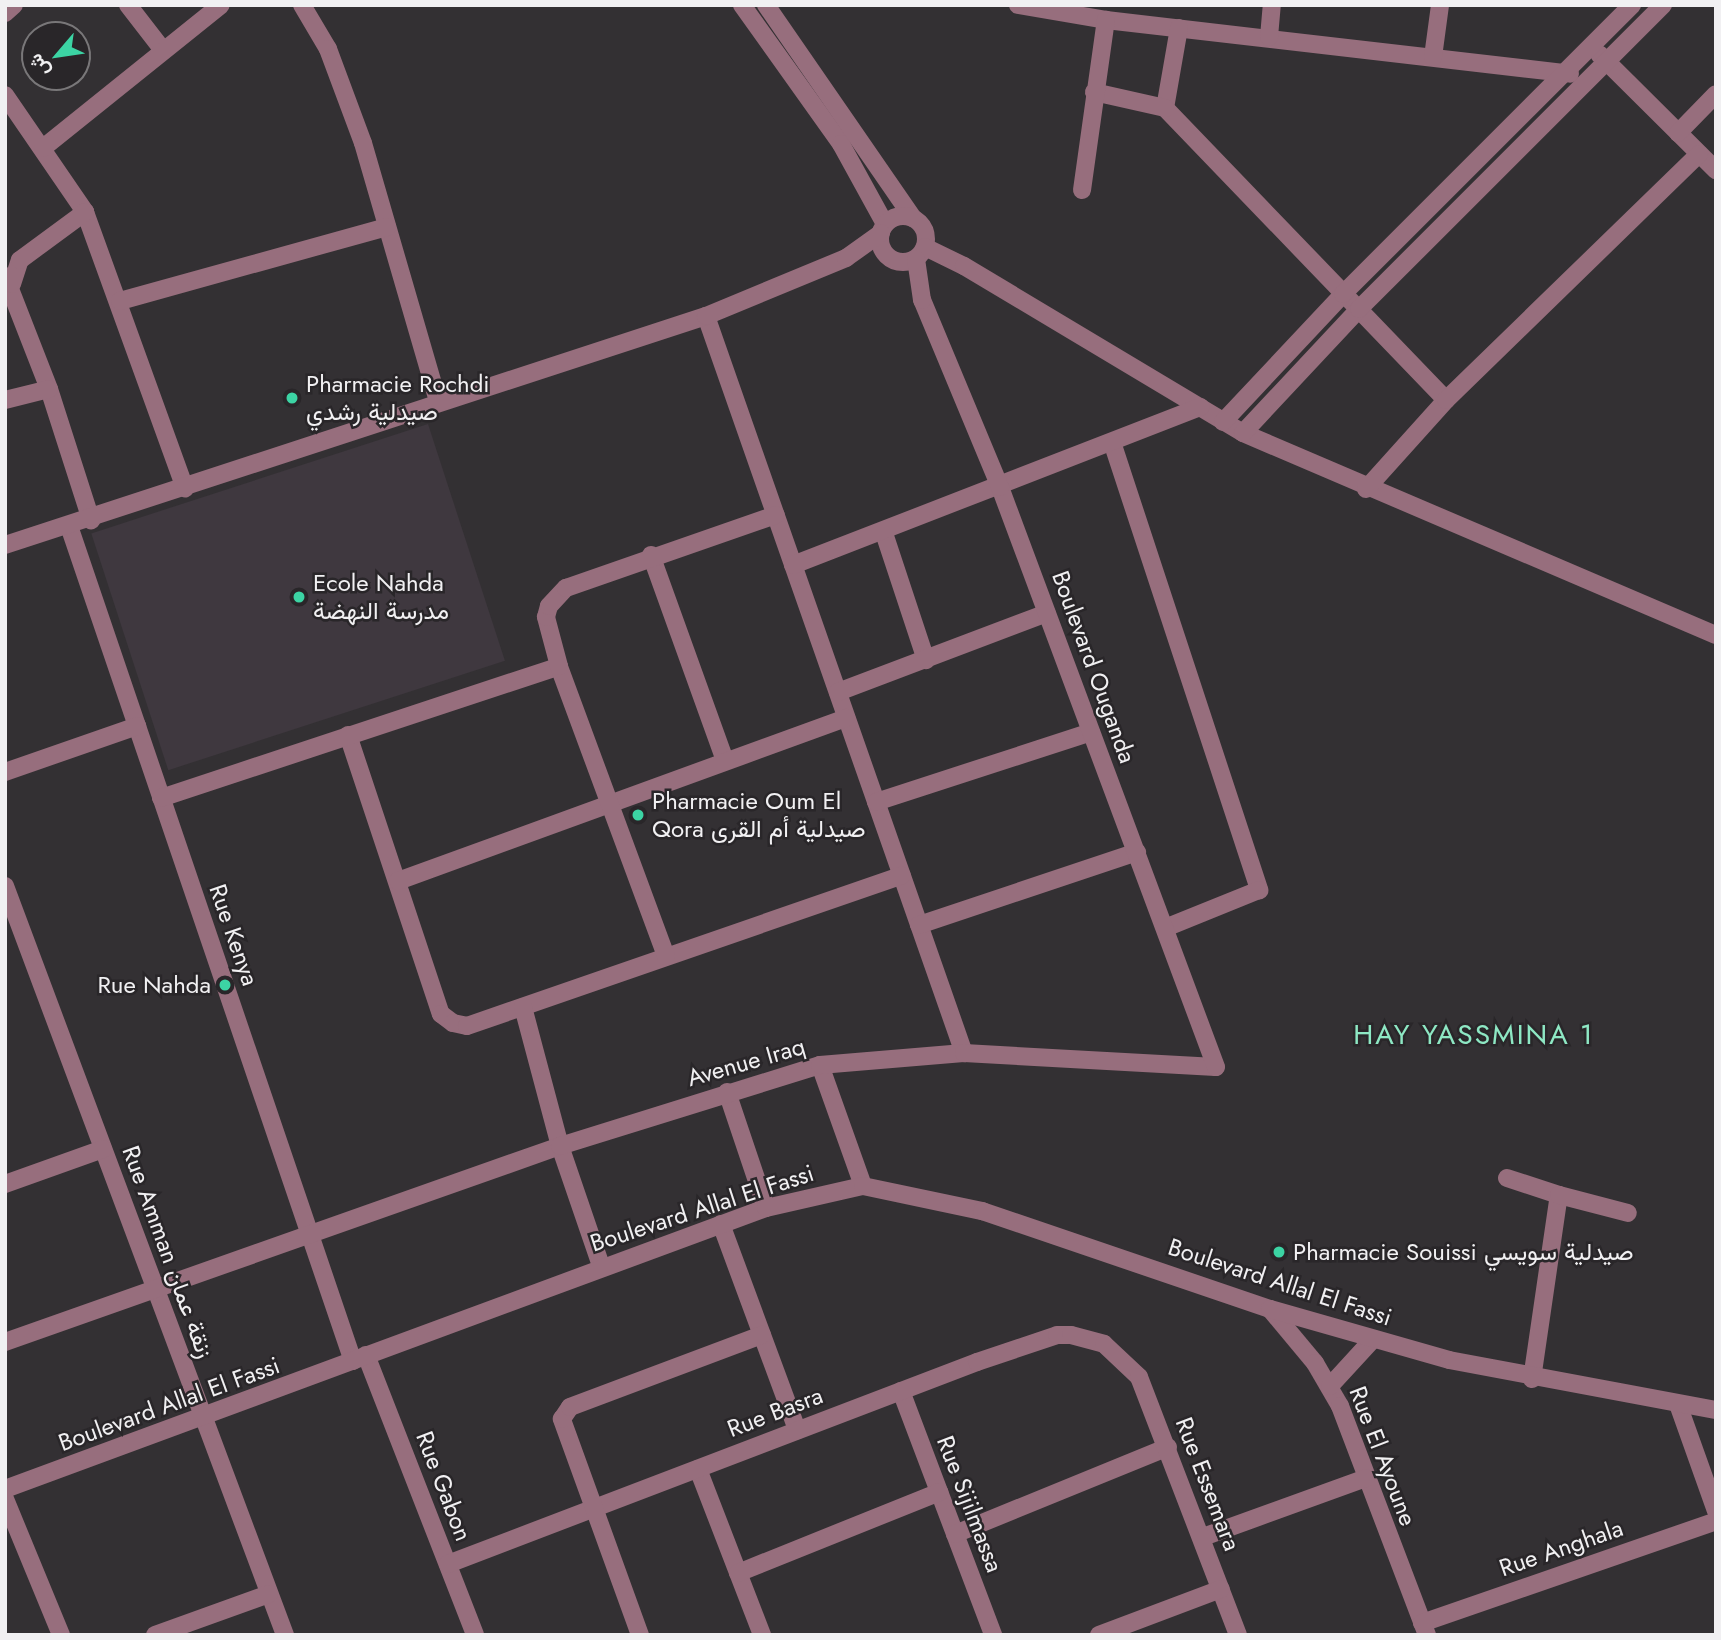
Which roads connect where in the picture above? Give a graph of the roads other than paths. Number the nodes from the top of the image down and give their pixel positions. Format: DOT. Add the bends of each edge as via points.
graph roads {
  1 [pos="15,5"];
  2 [pos="128,5"];
  3 [pos="221,5"];
  4 [pos="302,5"];
  5 [pos="742,5"];
  6 [pos="765,5"];
  7 [pos="1018,5"];
  8 [pos="1272,5"];
  9 [pos="1440,5"];
  10 [pos="1632,5"];
  11 [pos="1663,5"];
  12 [pos="5,13"];
  13 [pos="1106,20"];
  14 [pos="1179,28"];
  15 [pos="1269,37"];
  16 [pos="1591,46"];
  17 [pos="162,49"];
  18 [pos="1433,57"];
  19 [pos="1606,61"];
  20 [pos="1563,73"];
  21 [pos="1590,76"];
  22 [pos="1094,92"];
  23 [pos="1716,94"];
  24 [pos="5,95"];
  25 [pos="1165,108"];
  26 [pos="1678,133"];
  27 [pos="43,148"];
  28 [pos="1699,155"];
  29 [pos="1716,170"];
  30 [pos="1082,190"];
  31 [pos="85,212"];
  32 [pos="913,218"];
  33 [pos="387,227"];
  34 [pos="883,228"];
  35 [pos="921,253"];
  36 [pos="846,258"];
  37 [pos="894,260"];
  38 [pos="9,280"];
  39 [pos="918,288"];
  40 [pos="1343,294"];
  41 [pos="120,301"];
  42 [pos="1359,309"];
  43 [pos="706,316"];
  44 [pos="49,388"];
  45 [pos="5,400"];
  46 [pos="1446,400"];
  47 [pos="438,401"];
  48 [pos="1200,407"];
  49 [pos="1223,422"];
  50 [pos="1243,433"];
  51 [pos="1112,442"];
  52 [pos="1000,487"];
  53 [pos="185,489"];
  54 [pos="1366,489"];
  55 [pos="776,515"];
  56 [pos="91,520"];
  57 [pos="69,526"];
  58 [pos="884,533"];
  59 [pos="5,545"];
  60 [pos="651,555"];
  61 [pos="793,565"];
  62 [pos="1047,613"];
  63 [pos="1713,631"];
  64 [pos="926,660"];
  65 [pos="559,666"];
  66 [pos="838,692"];
  67 [pos="846,718"];
  68 [pos="137,726"];
  69 [pos="1091,732"];
  70 [pos="348,736"];
  71 [pos="725,760"];
  72 [pos="5,772"];
  73 [pos="161,797"];
  74 [pos="876,802"];
  75 [pos="609,804"];
  76 [pos="1137,852"];
  77 [pos="902,875"];
  78 [pos="398,881"];
  79 [pos="5,886"];
  80 [pos="919,925"];
  81 [pos="1165,928"];
  82 [pos="23,933"];
  83 [pos="5,939"];
  84 [pos="666,956"];
  85 [pos="523,1007"];
  86 [pos="964,1053"];
  87 [pos="820,1065"];
  88 [pos="1216,1067"];
  89 [pos="727,1092"];
  90 [pos="560,1146"];
  91 [pos="103,1149"];
  92 [pos="1507,1178"];
  93 [pos="5,1184"];
  94 [pos="863,1186"];
  95 [pos="1559,1195"];
  96 [pos="766,1208"];
  97 [pos="1628,1213"];
  98 [pos="721,1224"];
  99 [pos="311,1237"];
  100 [pos="601,1266"];
  101 [pos="156,1290"];
  102 [pos="1270,1309"];
  103 [pos="762,1335"];
  104 [pos="1373,1339"];
  105 [pos="5,1342"];
  106 [pos="1121,1356"];
  107 [pos="360,1358"];
  108 [pos="1532,1379"];
  109 [pos="1330,1386"];
  110 [pos="901,1391"];
  111 [pos="1679,1407"];
  112 [pos="1716,1410"];
  113 [pos="204,1419"];
  114 [pos="797,1430"];
  115 [pos="1168,1447"];
  116 [pos="698,1469"];
  117 [pos="1366,1478"];
  118 [pos="5,1489"];
  119 [pos="939,1492"];
  120 [pos="5,1499"];
  121 [pos="592,1508"];
  122 [pos="1716,1511"];
  123 [pos="1716,1521"];
  124 [pos="955,1534"];
  125 [pos="1203,1537"];
  126 [pos="448,1564"];
  127 [pos="738,1573"];
  128 [pos="1221,1589"];
  129 [pos="270,1594"];
  130 [pos="1425,1629"];
  131 [pos="1106,1634"];
  132 [pos="61,1635"];
  133 [pos="155,1635"];
  134 [pos="285,1635"];
  135 [pos="475,1635"];
  136 [pos="640,1635"];
  137 [pos="762,1635"];
  138 [pos="993,1635"];
  139 [pos="1238,1635"];
  1 -- 12 [label="street"];
  2 -- 17 [label="street"];
  3 -- 17 [label="street"];
  4 -- 33 [label="street" via="328,49 363,142"];
  5 -- 34 [label="street" via="841,144"];
  6 -- 32 [label="street"];
  7 -- 13 [label="street"];
  8 -- 15 [label="street"];
  9 -- 18 [label="street"];
  10 -- 16 [label="street"];
  11 -- 19 [label="street"];
  13 -- 14 [label="street"];
  13 -- 22 [label="street"];
  14 -- 15 [label="street"];
  14 -- 25 [label="street"];
  15 -- 18 [label="street"];
  16 -- 19 [label="street"];
  16 -- 20 [label="street"];
  17 -- 27 [label="street"];
  18 -- 20 [label="street"];
  19 -- 21 [label="street"];
  19 -- 26 [label="street"];
  20 -- 21 [label="street"];
  20 -- 40 [label="street"];
  21 -- 42 [label="street"];
  22 -- 25 [label="street"];
  22 -- 30 [label="street"];
  23 -- 26 [label="street"];
  24 -- 27 [label="street"];
  25 -- 40 [label="street"];
  26 -- 28 [label="street"];
  27 -- 31 [label="street"];
  28 -- 29 [label="street"];
  28 -- 46 [label="street"];
  31 -- 38 [label="street" via="20,260"];
  31 -- 41 [label="street"];
  32 -- 34 [label="street" via="903,215"];
  32 -- 35 [label="street" via="925,230"];
  33 -- 41 [label="street"];
  33 -- 47 [label="street"];
  34 -- 36 [label="street"];
  34 -- 37 [label="street" via="883,251"];
  35 -- 37 [label="street"];
  35 -- 39 [label="street, Boulevard Ouganda"];
  35 -- 48 [label="street" via="964,266"];
  36 -- 37 [label="street"];
  36 -- 43 [label="street"];
  37 -- 39 [label="street, Boulevard Ouganda"];
  38 -- 44 [label="street"];
  39 -- 52 [label="street, Boulevard Ouganda"];
  40 -- 42 [label="street"];
  40 -- 49 [label="street"];
  41 -- 53 [label="street"];
  42 -- 46 [label="street"];
  42 -- 50 [label="street"];
  43 -- 47 [label="street"];
  43 -- 55 [label="street"];
  44 -- 45 [label="street"];
  44 -- 56 [label="street"];
  46 -- 54 [label="street"];
  47 -- 53 [label="street"];
  48 -- 49 [label="street"];
  48 -- 51 [label="street"];
  49 -- 50 [label="street"];
  50 -- 54 [label="street"];
  51 -- 52 [label="street"];
  51 -- 81 [label="street" via="1259,890"];
  52 -- 58 [label="street"];
  52 -- 62 [label="street, Boulevard Ouganda"];
  53 -- 56 [label="street"];
  54 -- 63 [label="street"];
  55 -- 60 [label="street"];
  55 -- 61 [label="street"];
  56 -- 57 [label="street"];
  57 -- 59 [label="street"];
  57 -- 68 [label="street, Rue Kenya"];
  58 -- 61 [label="street"];
  58 -- 64 [label="street"];
  60 -- 65 [label="street" via="566,588 549,606 546,617"];
  60 -- 71 [label="street"];
  61 -- 66 [label="street"];
  62 -- 64 [label="street"];
  62 -- 69 [label="street, Boulevard Ouganda"];
  64 -- 66 [label="street"];
  65 -- 70 [label="street"];
  65 -- 75 [label="street"];
  66 -- 67 [label="street"];
  67 -- 71 [label="street"];
  67 -- 74 [label="street"];
  68 -- 72 [label="street"];
  68 -- 73 [label="street, Rue Kenya"];
  69 -- 74 [label="street"];
  69 -- 76 [label="street, Boulevard Ouganda"];
  70 -- 73 [label="street"];
  70 -- 78 [label="street"];
  71 -- 75 [label="street"];
  73 -- 99 [label="street, Rue Kenya"];
  74 -- 77 [label="street"];
  75 -- 78 [label="street"];
  75 -- 84 [label="street"];
  76 -- 80 [label="street"];
  76 -- 81 [label="street, Boulevard Ouganda"];
  77 -- 80 [label="street"];
  77 -- 84 [label="street"];
  78 -- 85 [label="street" via="441,1014 467,1026"];
  79 -- 82 [label="street, Rue Amman زنقة عمان"];
  80 -- 86 [label="street"];
  81 -- 88 [label="street, Boulevard Ouganda"];
  82 -- 83 [label="street"];
  82 -- 91 [label="street, Rue Amman زنقة عمان"];
  84 -- 85 [label="street"];
  85 -- 90 [label="street"];
  86 -- 87 [label="street, Avenue Iraq"];
  86 -- 88 [label="street, Avenue Iraq"];
  87 -- 89 [label="street, Avenue Iraq"];
  87 -- 94 [label="street"];
  89 -- 90 [label="street, Avenue Iraq"];
  89 -- 96 [label="street"];
  90 -- 99 [label="street, Avenue Iraq"];
  90 -- 100 [label="street"];
  91 -- 93 [label="street"];
  91 -- 101 [label="street, Rue Amman زنقة عمان"];
  92 -- 95 [label="street"];
  94 -- 96 [label="street, Boulevard Allal El Fassi"];
  94 -- 102 [label="street, Boulevard Allal El Fassi" via="982,1211"];
  95 -- 97 [label="street"];
  95 -- 108 [label="street"];
  96 -- 98 [label="street, Boulevard Allal El Fassi"];
  98 -- 100 [label="street, Boulevard Allal El Fassi"];
  98 -- 103 [label="street"];
  99 -- 101 [label="street, Avenue Iraq"];
  99 -- 107 [label="street, Rue Kenya"];
  100 -- 107 [label="street, Boulevard Allal El Fassi"];
  101 -- 105 [label="street, Avenue Iraq"];
  101 -- 113 [label="street, Rue Amman زنقة عمان"];
  102 -- 104 [label="street, Boulevard Allal El Fassi"];
  102 -- 109 [label="street, Rue El Ayoune"];
  103 -- 114 [label="street"];
  103 -- 121 [label="street" via="570,1407 562,1419 565,1436"];
  104 -- 108 [label="street, Boulevard Allal El Fassi"];
  104 -- 109 [label="street"];
  106 -- 110 [label="street, Rue Basra" via="1088,1337 1057,1335"];
  106 -- 115 [label="street, Rue Essemara" via="1146,1391"];
  107 -- 113 [label="street, Boulevard Allal El Fassi"];
  107 -- 126 [label="street, Rue Gabon"];
  108 -- 111 [label="street, Boulevard Allal El Fassi"];
  109 -- 117 [label="street, Rue El Ayoune"];
  110 -- 114 [label="street, Rue Basra"];
  110 -- 119 [label="street, Rue Sijilmassa"];
  111 -- 112 [label="street, Boulevard Allal El Fassi"];
  111 -- 122 [label="street"];
  113 -- 118 [label="street, Boulevard Allal El Fassi"];
  113 -- 129 [label="street, Rue Amman زنقة عمان"];
  114 -- 116 [label="street, Rue Basra"];
  115 -- 124 [label="street"];
  115 -- 125 [label="street, Rue Essemara"];
  116 -- 121 [label="street, Rue Basra"];
  116 -- 127 [label="street"];
  117 -- 125 [label="street"];
  117 -- 130 [label="street, Rue El Ayoune"];
  119 -- 124 [label="street, Rue Sijilmassa"];
  119 -- 127 [label="street"];
  120 -- 132 [label="street"];
  121 -- 126 [label="street, Rue Basra"];
  121 -- 136 [label="street"];
  123 -- 130 [label="street, Rue Anghala"];
  124 -- 138 [label="street, Rue Sijilmassa"];
  125 -- 128 [label="street, Rue Essemara"];
  126 -- 135 [label="street, Rue Gabon"];
  127 -- 137 [label="street"];
  128 -- 131 [label="street"];
  128 -- 139 [label="street, Rue Essemara"];
  129 -- 133 [label="street"];
  129 -- 134 [label="street, Rue Amman زنقة عمان"];
}
